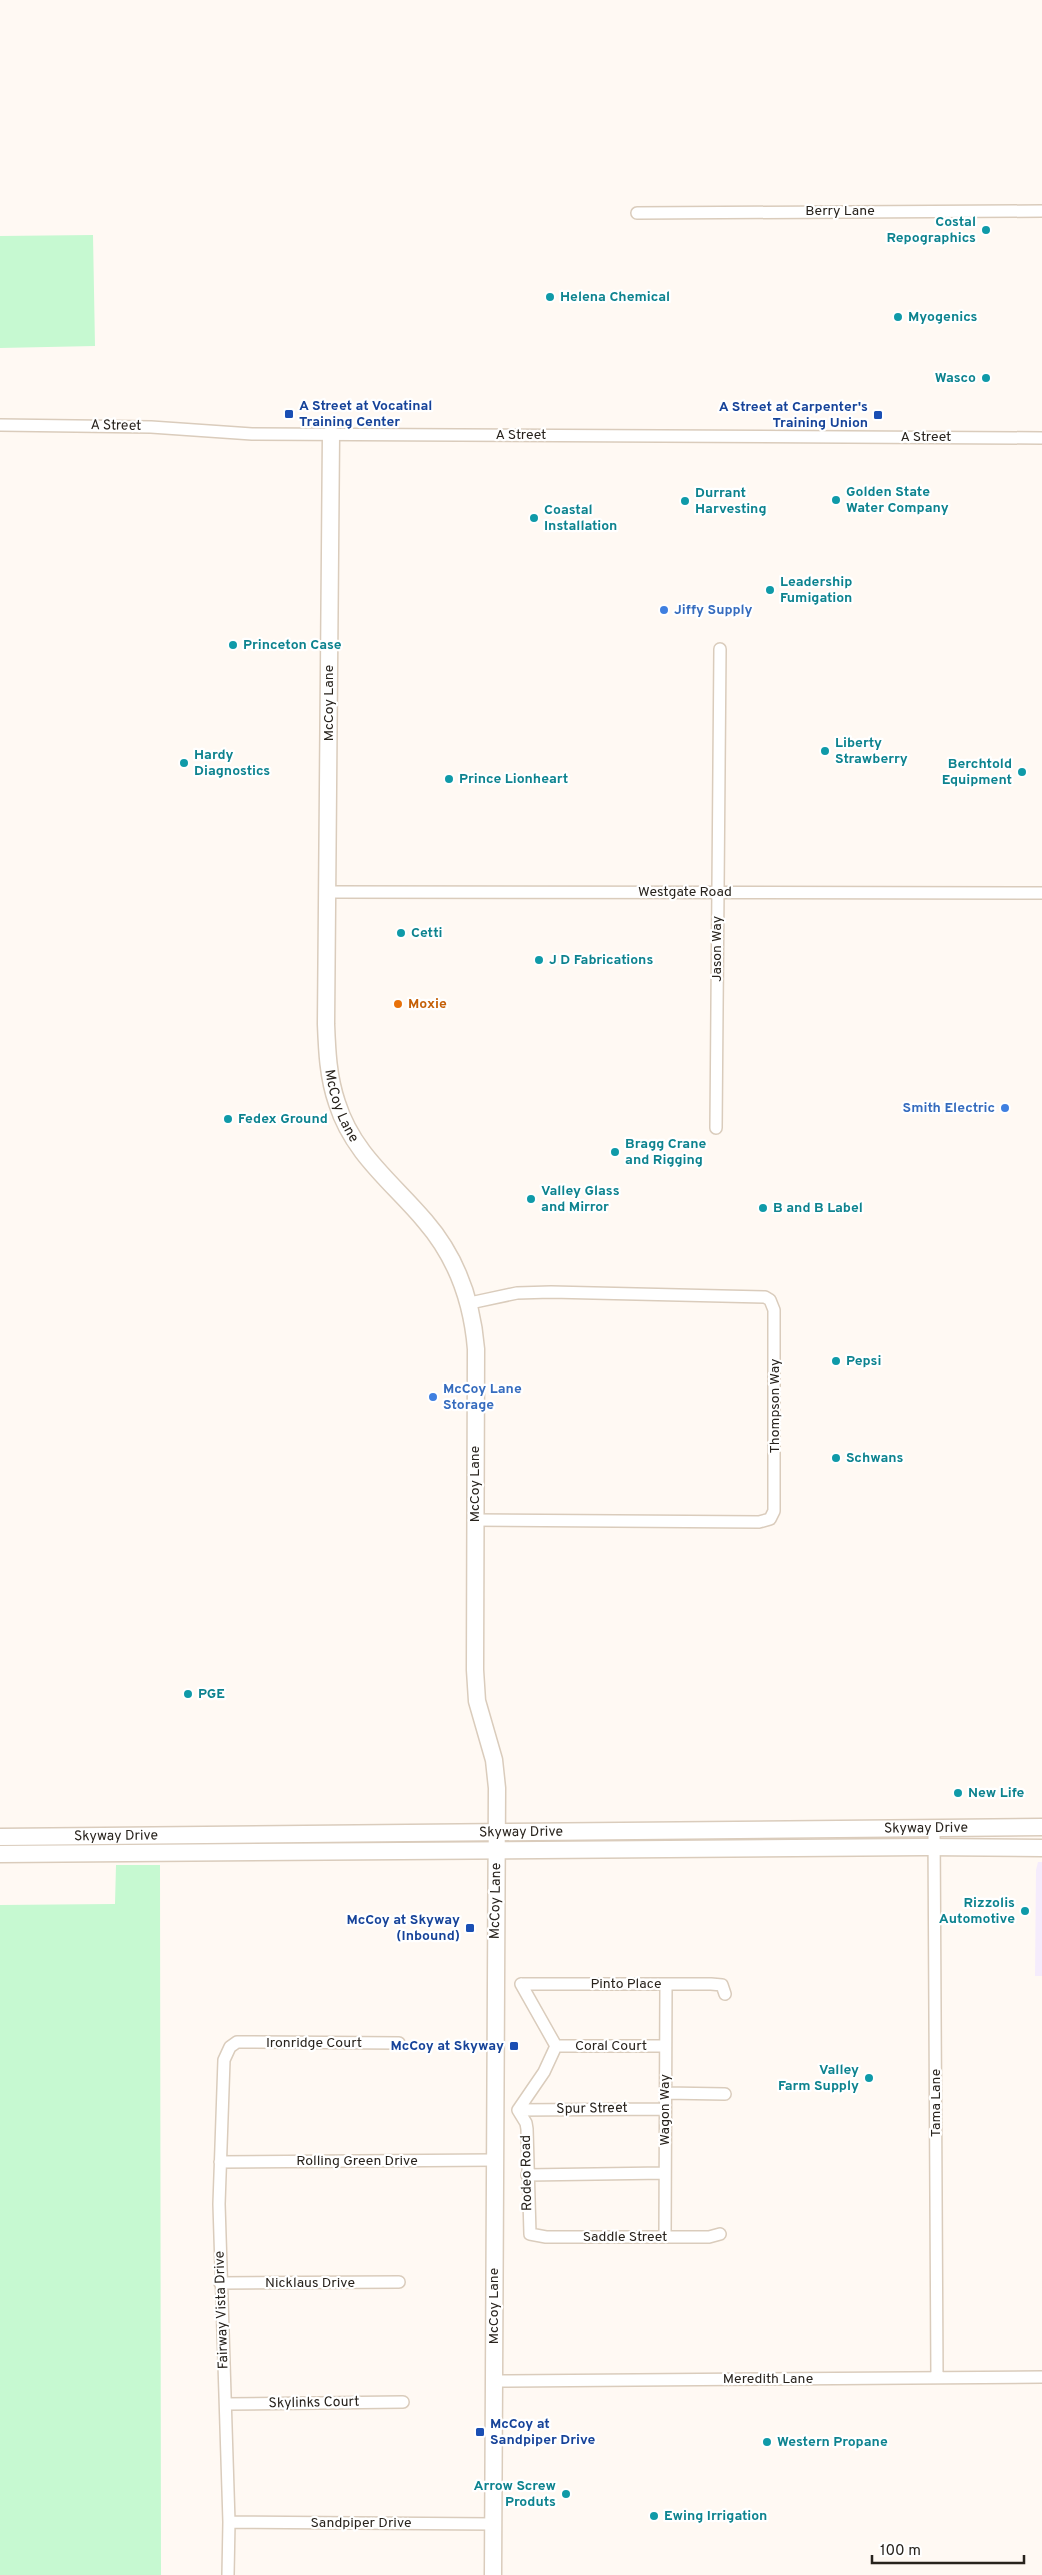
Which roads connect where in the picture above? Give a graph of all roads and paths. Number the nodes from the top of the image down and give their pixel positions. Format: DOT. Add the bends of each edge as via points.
graph roads {
  1 [pos="1042,211"];
  2 [pos="637,213"];
  3 [pos="0,425"];
  4 [pos="331,434"];
  5 [pos="1042,438"];
  6 [pos="720,649"];
  7 [pos="328,892"];
  8 [pos="718,892"];
  9 [pos="1042,893"];
  10 [pos="716,1128"];
  11 [pos="470,1303"];
  12 [pos="475,1520"];
  13 [pos="1042,1827"];
  14 [pos="934,1828"];
  15 [pos="498,1832"];
  16 [pos="0,1836"];
  17 [pos="934,1847"];
  18 [pos="1042,1848"];
  19 [pos="497,1850"];
  20 [pos="0,1854"];
  21 [pos="666,1984"];
  22 [pos="725,1994"];
  23 [pos="399,2043"];
  24 [pos="556,2046"];
  25 [pos="665,2046"];
  26 [pos="230,2047"];
  27 [pos="665,2093"];
  28 [pos="725,2094"];
  29 [pos="665,2108"];
  30 [pos="518,2110"];
  31 [pos="494,2160"];
  32 [pos="220,2162"];
  33 [pos="665,2174"];
  34 [pos="527,2175"];
  35 [pos="530,2234"];
  36 [pos="720,2234"];
  37 [pos="665,2237"];
  38 [pos="399,2282"];
  39 [pos="220,2283"];
  40 [pos="1042,2377"];
  41 [pos="937,2378"];
  42 [pos="494,2381"];
  43 [pos="403,2402"];
  44 [pos="226,2404"];
  45 [pos="229,2522"];
  46 [pos="493,2524"];
  47 [pos="228,2575"];
  48 [pos="493,2575"];
  1 -- 2 [label="street, Berry Lane"];
  3 -- 4 [label="street, A Street"];
  4 -- 5 [label="street, A Street"];
  4 -- 7 [label="street, McCoy Lane"];
  6 -- 8 [label="street, Jason Way"];
  7 -- 8 [label="street, Westgate Road"];
  7 -- 11 [label="street, McCoy Lane" via="326,1024 330,1074 337,1103 362,1151 384,1180 437,1236 455,1264"];
  8 -- 9 [label="street, Westgate Road"];
  8 -- 10 [label="street, Jason Way"];
  11 -- 12 [label="street, McCoy Lane" via="476,1349"];
  11 -- 12 [label="street, Thompson Way" via="517,1293 551,1292 765,1297 774,1310 774,1512 770,1519 759,1522"];
  12 -- 15 [label="street, McCoy Lane" via="477,1701 494,1760"];
  13 -- 14 [label="street, Skyway Drive"];
  14 -- 15 [label="street, Skyway Drive"];
  14 -- 17 [label="street, Tama Lane"];
  15 -- 16 [label="street, Skyway Drive"];
  15 -- 19 [label="street, McCoy Lane"];
  17 -- 18 [label="street, Skyway Drive"];
  17 -- 19 [label="street, Skyway Drive"];
  17 -- 41 [label="street, Tama Lane"];
  19 -- 20 [label="street, Skyway Drive"];
  19 -- 31 [label="street, McCoy Lane"];
  21 -- 22 [label="street, Pinto Place" via="717,1984 722,1985"];
  21 -- 24 [label="street, Pinto Place" via="521,1984"];
  21 -- 25 [label="street, Wagon Way"];
  23 -- 26 [label="street, Ironridge Court" via="237,2042"];
  24 -- 25 [label="street, Coral Court"];
  24 -- 30 [label="street" via="544,2072"];
  25 -- 27 [label="street, Wagon Way"];
  26 -- 32 [label="street, Fairway Vista Drive" via="222,2068"];
  27 -- 28 [label="street"];
  27 -- 29 [label="street, Wagon Way"];
  29 -- 30 [label="street, Spur Street"];
  29 -- 33 [label="street, Wagon Way"];
  30 -- 34 [label="street, Rodeo Road" via="526,2123"];
  31 -- 32 [label="street, Rolling Green Drive"];
  31 -- 42 [label="street, McCoy Lane"];
  32 -- 39 [label="street, Fairway Vista Drive"];
  33 -- 34 [label="street"];
  33 -- 37 [label="street, Wagon Way"];
  34 -- 35 [label="street, Rodeo Road"];
  35 -- 37 [label="street, Saddle Street" via="546,2237"];
  36 -- 37 [label="street, Saddle Street"];
  38 -- 39 [label="street, Nicklaus Drive"];
  39 -- 44 [label="street, Fairway Vista Drive"];
  40 -- 41 [label="street, Meredith Lane"];
  41 -- 42 [label="street, Meredith Lane"];
  42 -- 46 [label="street, McCoy Lane"];
  43 -- 44 [label="street, Skylinks Court"];
  44 -- 45 [label="street, Fairway Vista Drive"];
  45 -- 46 [label="street, Sandpiper Drive"];
  45 -- 47 [label="street, Fairway Vista Drive"];
  46 -- 48 [label="street, McCoy Lane"];
}
